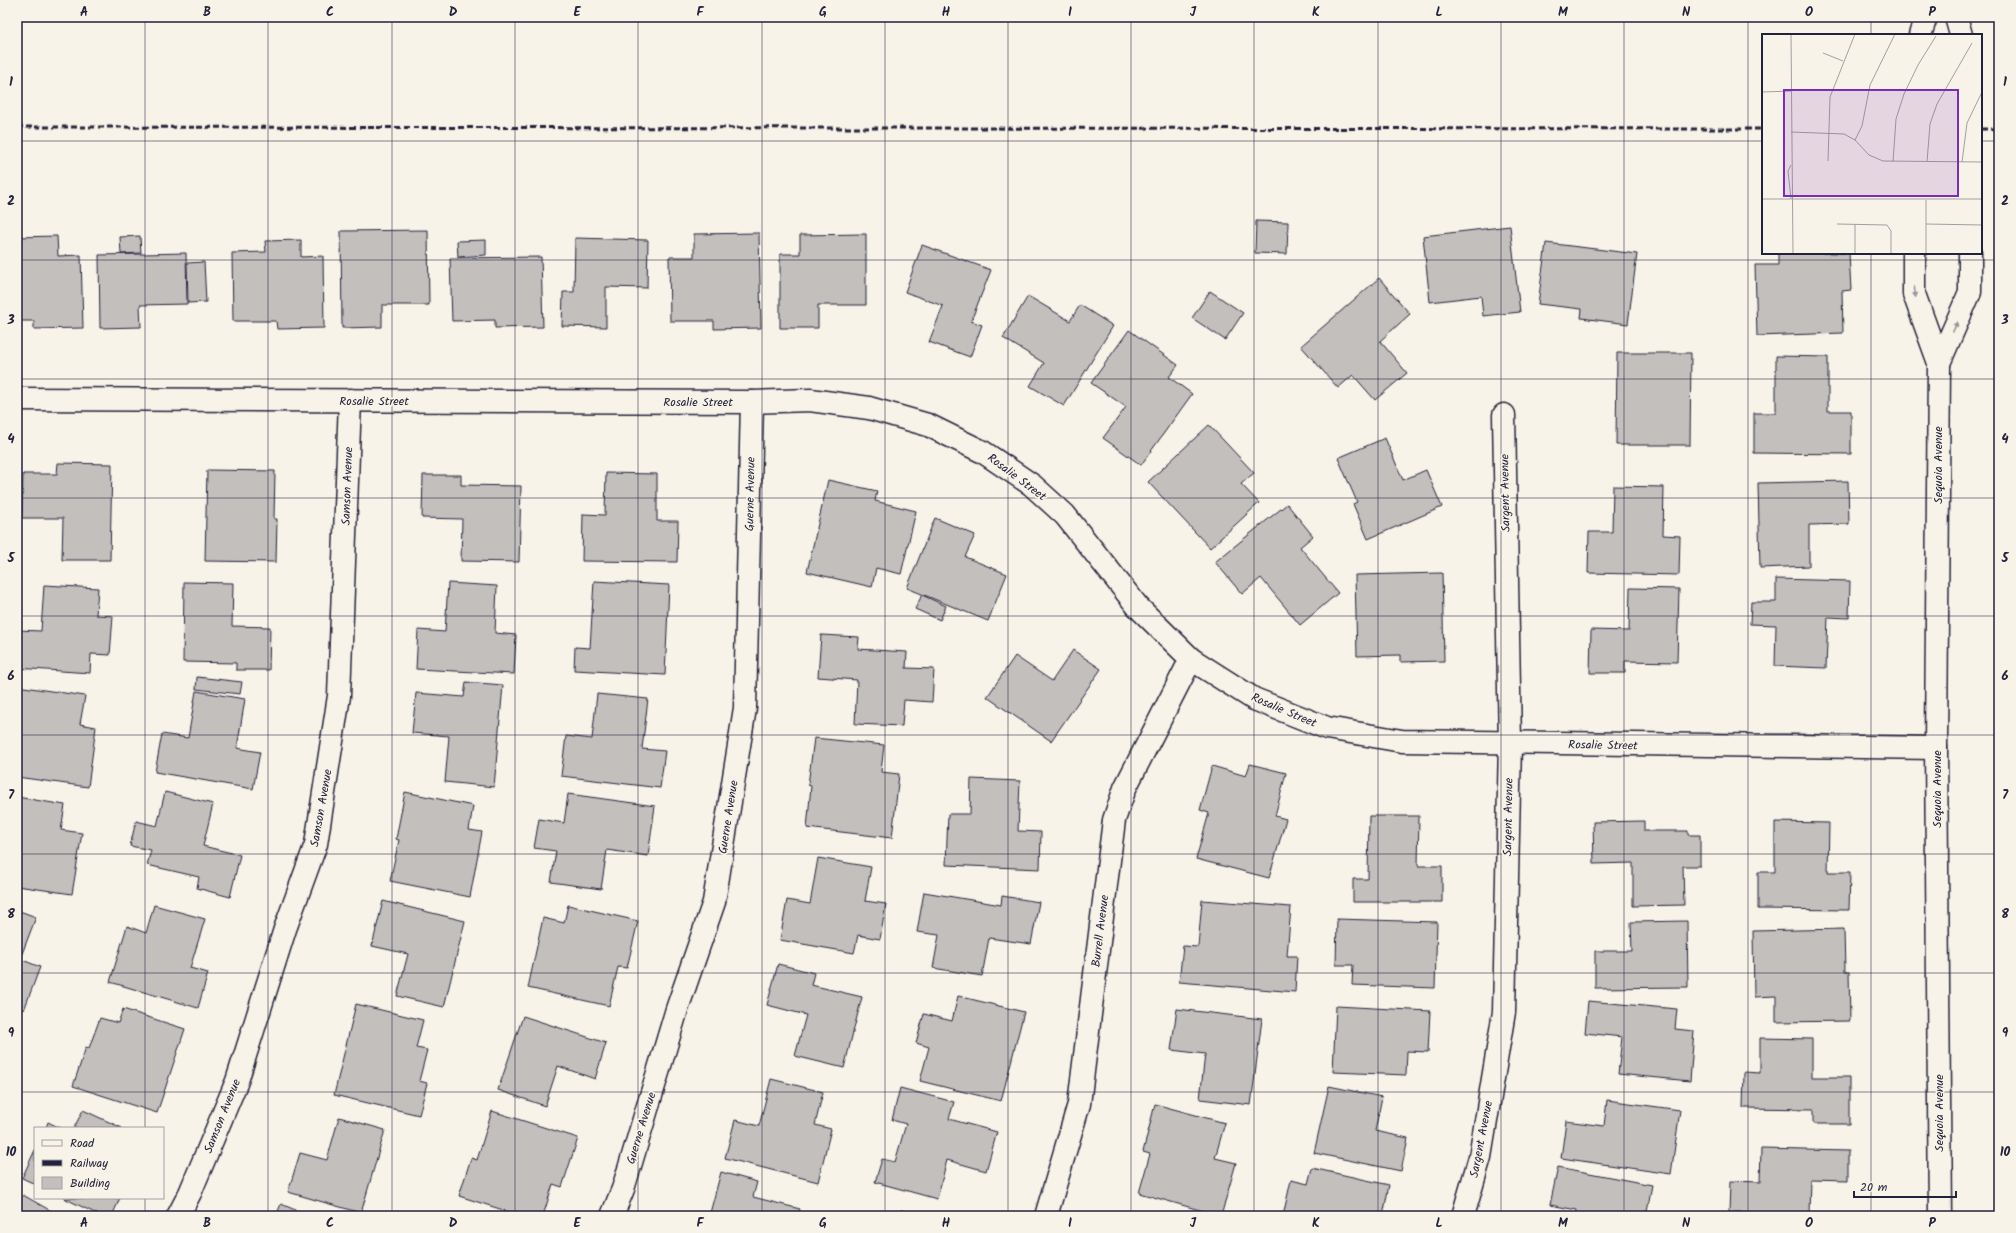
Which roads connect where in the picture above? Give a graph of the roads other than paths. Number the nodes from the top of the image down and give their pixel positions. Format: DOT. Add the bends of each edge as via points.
graph roads {
  1 [pos="1926,17"];
  2 [pos="1956,17"];
  3 [pos="1920,34"];
  4 [pos="1962,34"];
  5 [pos="1914,254"];
  6 [pos="1970,254"];
  7 [pos="1939,363"];
  8 [pos="17,400"];
  9 [pos="350,400"];
  10 [pos="752,402"];
  11 [pos="1504,415"];
  12 [pos="1191,659"];
  13 [pos="1510,744"];
  14 [pos="1936,748"];
  15 [pos="178,1216"];
  16 [pos="612,1216"];
  17 [pos="1046,1216"];
  18 [pos="1463,1216"];
  19 [pos="1940,1216"];
  1 -- 3 [label="street"];
  2 -- 4 [label="street"];
  5 -- 7 [label="street, Sequoia Avenue, one-way" via="1914,294"];
  7 -- 6 [label="street, Sequoia Avenue, one-way" via="1970,292"];
  7 -- 14 [label="street, Sequoia Avenue"];
  8 -- 9 [label="street, Rosalie Street"];
  9 -- 10 [label="street, Rosalie Street"];
  9 -- 15 [label="street, Samson Avenue" via="339,696 316,844 285,929 237,1081"];
  10 -- 12 [label="street, Rosalie Street" via="810,400 869,408 928,425 983,452 1032,485 1065,515 1138,607"];
  10 -- 16 [label="street, Guerne Avenue" via="745,708 714,902 677,1009 623,1189"];
  11 -- 13 [label="street, Sargent Avenue"];
  12 -- 13 [label="street, Rosalie Street" via="1254,699 1327,728 1402,742"];
  12 -- 17 [label="street, Burrell Avenue" via="1125,788 1114,820 1079,1104"];
  13 -- 14 [label="street, Rosalie Street"];
  13 -- 18 [label="street, Sargent Avenue" via="1504,1012 1480,1157"];
  14 -- 19 [label="street, Sequoia Avenue"];
}
